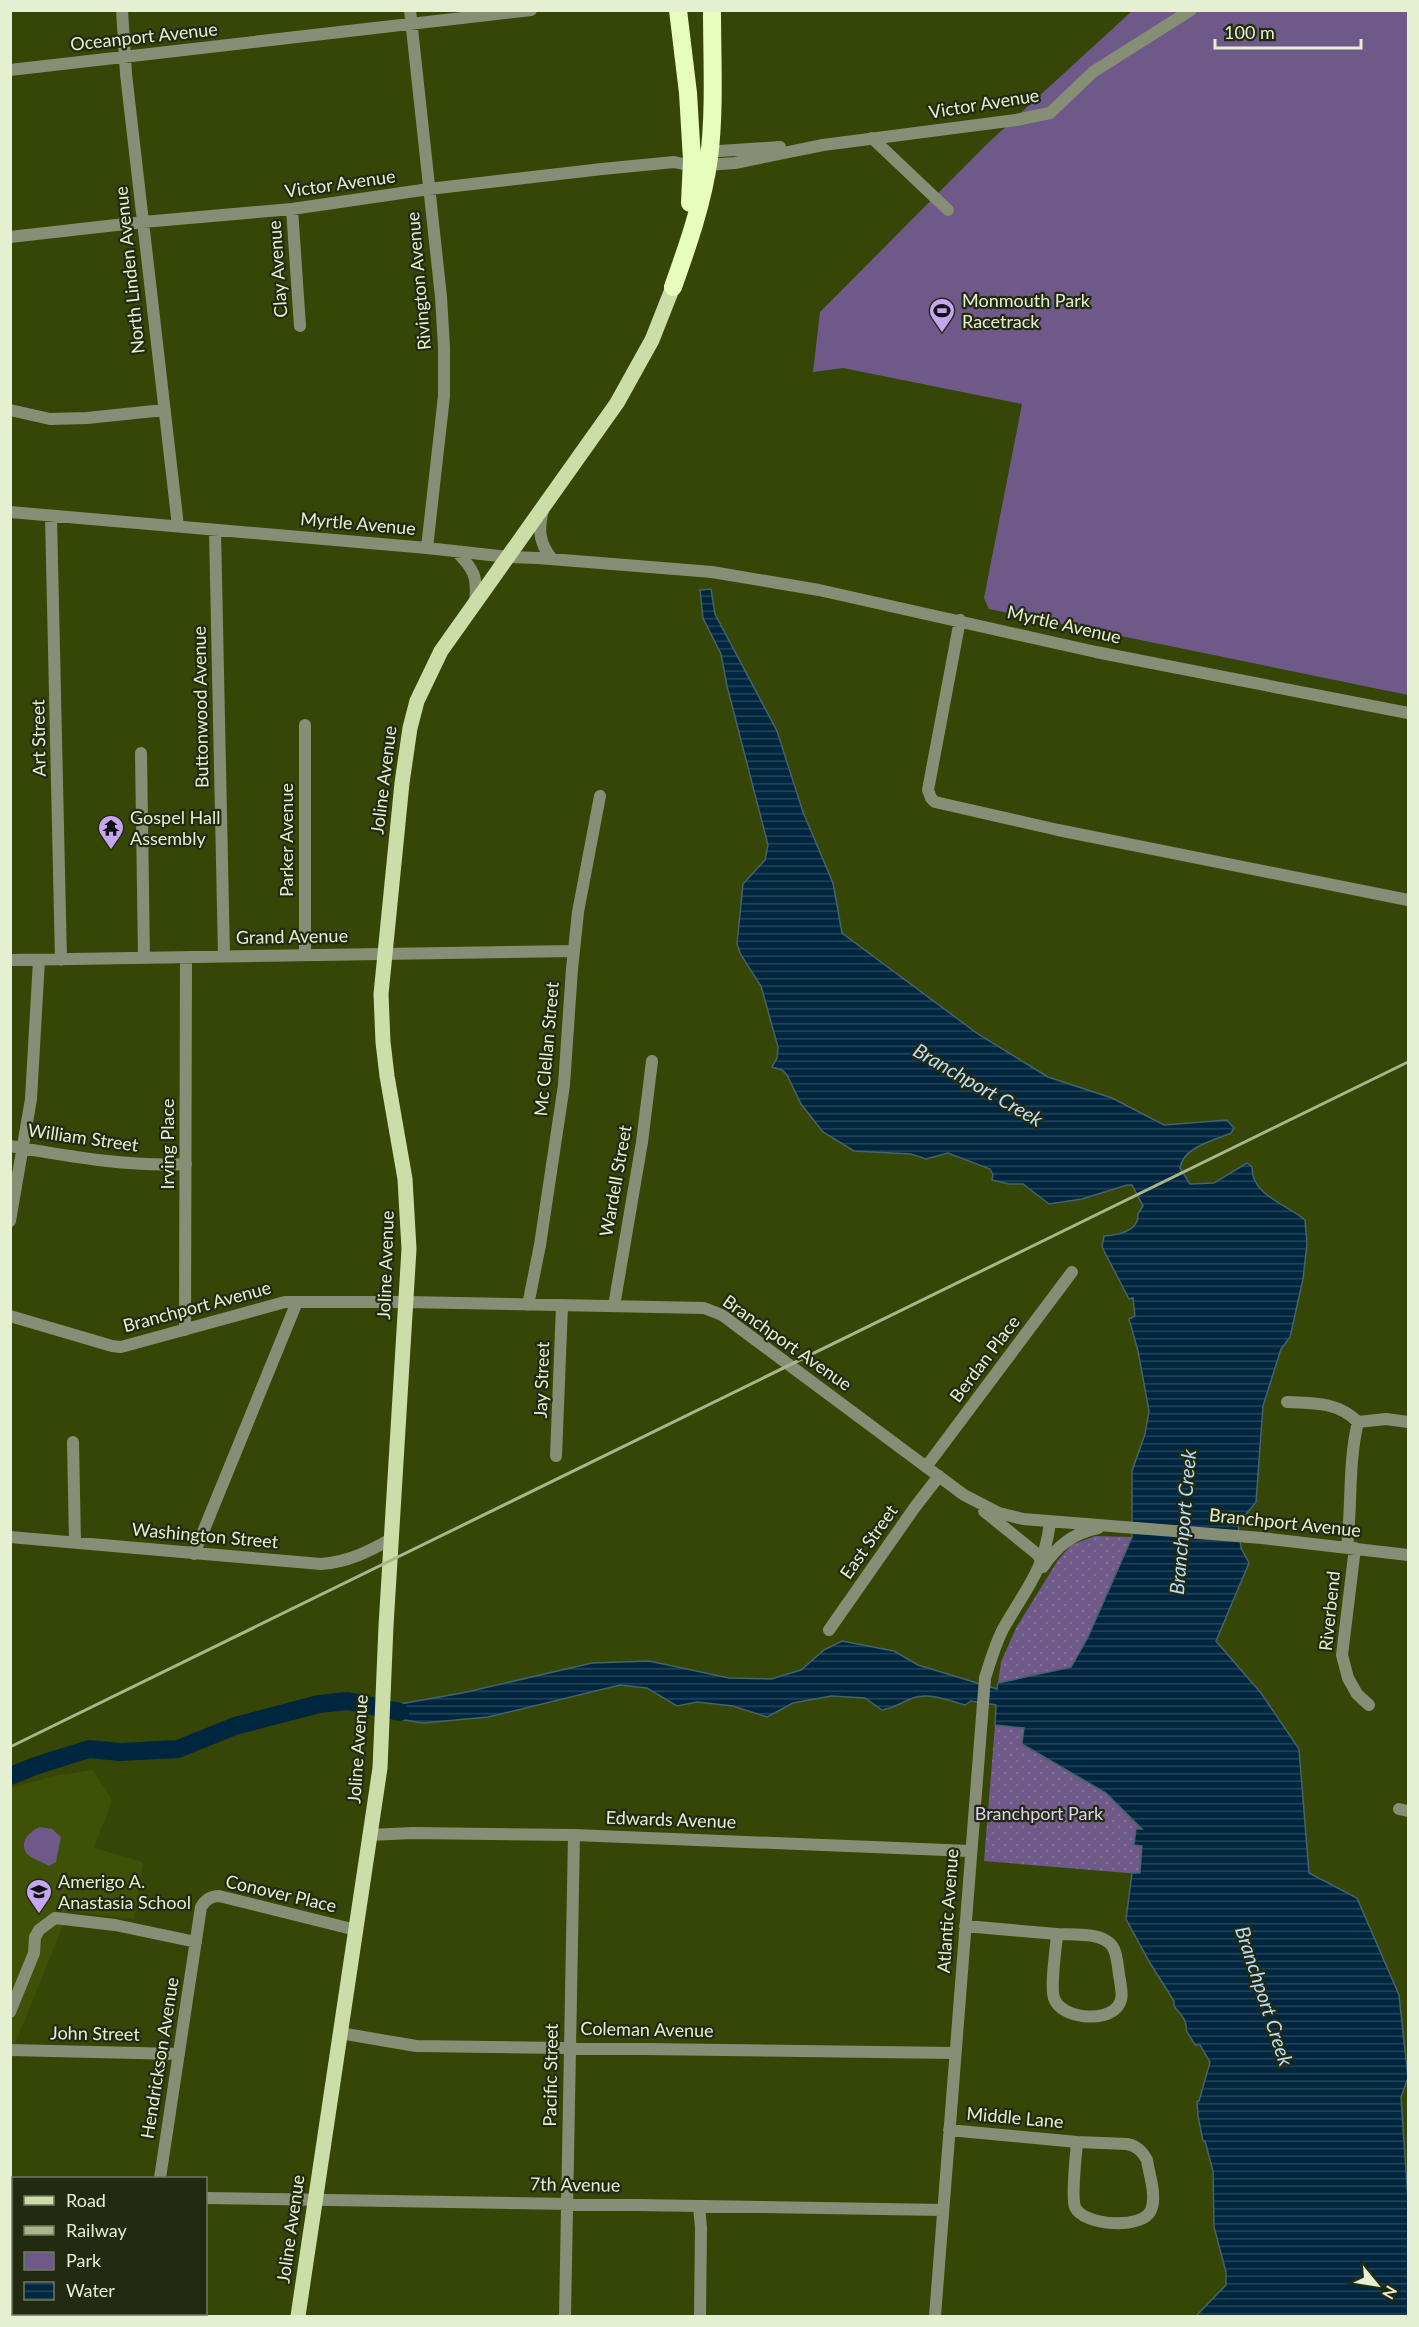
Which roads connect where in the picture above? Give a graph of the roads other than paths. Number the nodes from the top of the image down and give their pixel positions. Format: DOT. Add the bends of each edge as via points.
graph roads {
  1 [pos="122,10"];
  2 [pos="410,10"];
  3 [pos="531,10"];
  4 [pos="678,10"];
  5 [pos="712,10"];
  6 [pos="1191,10"];
  7 [pos="411,24"];
  8 [pos="125,57"];
  9 [pos="10,70"];
  10 [pos="866,139"];
  11 [pos="695,160"];
  12 [pos="429,189"];
  13 [pos="292,209"];
  14 [pos="948,210"];
  15 [pos="144,222"];
  16 [pos="10,237"];
  17 [pos="673,287"];
  18 [pos="300,326"];
  19 [pos="10,410"];
  20 [pos="164,410"];
  21 [pos="544,508"];
  22 [pos="10,512"];
  23 [pos="51,516"];
  24 [pos="178,526"];
  25 [pos="215,530"];
  26 [pos="427,548"];
  27 [pos="456,551"];
  28 [pos="508,557"];
  29 [pos="552,559"];
  30 [pos="475,604"];
  31 [pos="960,620"];
  32 [pos="1408,713"];
  33 [pos="305,726"];
  34 [pos="141,753"];
  35 [pos="600,796"];
  36 [pos="1408,900"];
  37 [pos="574,951"];
  38 [pos="384,954"];
  39 [pos="304,955"];
  40 [pos="224,956"];
  41 [pos="144,958"];
  42 [pos="186,958"];
  43 [pos="10,960"];
  44 [pos="39,960"];
  45 [pos="61,960"];
  46 [pos="652,1061"];
  47 [pos="10,1146"];
  48 [pos="24,1149"];
  49 [pos="186,1164"];
  50 [pos="10,1221"];
  51 [pos="1072,1272"];
  52 [pos="297,1302"];
  53 [pos="406,1302"];
  54 [pos="528,1305"];
  55 [pos="562,1306"];
  56 [pos="614,1306"];
  57 [pos="10,1316"];
  58 [pos="185,1330"];
  59 [pos="1287,1402"];
  60 [pos="1358,1422"];
  61 [pos="1408,1422"];
  62 [pos="73,1442"];
  63 [pos="556,1456"];
  64 [pos="926,1467"];
  65 [pos="939,1476"];
  66 [pos="964,1495"];
  67 [pos="1050,1522"];
  68 [pos="1110,1526"];
  69 [pos="10,1537"];
  70 [pos="391,1539"];
  71 [pos="75,1542"];
  72 [pos="1351,1548"];
  73 [pos="194,1554"];
  74 [pos="1408,1555"];
  75 [pos="1042,1561"];
  76 [pos="1031,1586"];
  77 [pos="829,1630"];
  78 [pos="1369,1705"];
  79 [pos="369,1835"];
  80 [pos="574,1835"];
  81 [pos="970,1851"];
  82 [pos="965,1926"];
  83 [pos="356,1930"];
  84 [pos="1057,1934"];
  85 [pos="196,1942"];
  86 [pos="10,2013"];
  87 [pos="340,2033"];
  88 [pos="569,2047"];
  89 [pos="10,2050"];
  90 [pos="955,2053"];
  91 [pos="179,2054"];
  92 [pos="949,2130"];
  93 [pos="1077,2142"];
  94 [pos="160,2177"];
  95 [pos="207,2198"];
  96 [pos="315,2200"];
  97 [pos="567,2203"];
  98 [pos="699,2206"];
  99 [pos="943,2210"];
  100 [pos="298,2316"];
  101 [pos="565,2316"];
  102 [pos="700,2316"];
  103 [pos="935,2316"];
  1 -- 8 [label="street, North Linden Avenue"];
  2 -- 7 [label="street, Rivington Avenue"];
  3 -- 7 [label="street, Oceanport Avenue"];
  4 -- 11 [label="highway"];
  5 -- 11 [label="highway" via="712,87"];
  6 -- 10 [label="street, Victor Avenue" via="1093,72 1050,113"];
  7 -- 8 [label="street, Oceanport Avenue"];
  7 -- 12 [label="street, Rivington Avenue"];
  8 -- 9 [label="street, Oceanport Avenue"];
  8 -- 15 [label="street, North Linden Avenue"];
  10 -- 11 [label="street, Victor Avenue" via="735,163"];
  10 -- 14 [label="street"];
  11 -- 12 [label="street, Victor Avenue"];
  11 -- 17 [label="highway" via="685,239"];
  12 -- 13 [label="street, Victor Avenue"];
  12 -- 26 [label="street, Rivington Avenue" via="444,363 443,408"];
  13 -- 15 [label="street, Victor Avenue"];
  13 -- 18 [label="street, Clay Avenue"];
  15 -- 16 [label="street, Victor Avenue"];
  15 -- 20 [label="street, North Linden Avenue"];
  17 -- 21 [label="main road, Joline Avenue" via="635,373"];
  19 -- 20 [label="street" via="50,419"];
  20 -- 24 [label="street, North Linden Avenue"];
  21 -- 28 [label="main road, Joline Avenue"];
  21 -- 29 [label="street" via="540,538"];
  22 -- 23 [label="street, Myrtle Avenue"];
  23 -- 24 [label="street, Myrtle Avenue"];
  23 -- 45 [label="street, Art Street"];
  24 -- 25 [label="street, Myrtle Avenue"];
  25 -- 26 [label="street, Myrtle Avenue"];
  25 -- 40 [label="street, Buttonwood Avenue"];
  26 -- 27 [label="street, Myrtle Avenue"];
  27 -- 28 [label="street, Myrtle Avenue"];
  27 -- 30 [label="street" via="474,573"];
  28 -- 29 [label="street, Myrtle Avenue"];
  28 -- 30 [label="main road, Joline Avenue"];
  29 -- 31 [label="street, Myrtle Avenue" via="705,572 819,590"];
  30 -- 38 [label="main road, Joline Avenue" via="429,672 410,728"];
  31 -- 32 [label="street, Myrtle Avenue" via="1096,652"];
  31 -- 36 [label="street" via="928,790 935,802"];
  33 -- 39 [label="street, Parker Avenue"];
  34 -- 41 [label="street"];
  35 -- 37 [label="street, Mc Clellan Street"];
  37 -- 38 [label="street, Grand Avenue"];
  37 -- 54 [label="street, Mc Clellan Street" via="564,1085"];
  38 -- 39 [label="street, Grand Avenue"];
  38 -- 53 [label="main road, Joline Avenue" via="383,1042 408,1211"];
  39 -- 40 [label="street, Grand Avenue"];
  40 -- 42 [label="street, Grand Avenue"];
  41 -- 42 [label="street, Grand Avenue"];
  41 -- 45 [label="street, Grand Avenue"];
  42 -- 49 [label="street, Irving Place"];
  43 -- 44 [label="street, Grand Avenue"];
  44 -- 45 [label="street, Grand Avenue"];
  44 -- 48 [label="street" via="31,1099"];
  46 -- 56 [label="street, Wardell Street"];
  47 -- 48 [label="street, William Street"];
  48 -- 49 [label="street, William Street" via="77,1159"];
  48 -- 50 [label="street"];
  49 -- 58 [label="street, Irving Place"];
  51 -- 64 [label="street, Berdan Place"];
  52 -- 53 [label="street, Branchport Avenue"];
  52 -- 58 [label="street, Branchport Avenue" via="248,1311"];
  52 -- 73 [label="street"];
  53 -- 54 [label="street, Branchport Avenue"];
  53 -- 70 [label="main road, Joline Avenue"];
  54 -- 55 [label="street, Branchport Avenue"];
  55 -- 56 [label="street, Branchport Avenue"];
  55 -- 63 [label="street, Jay Street"];
  56 -- 64 [label="street, Branchport Avenue" via="712,1310"];
  57 -- 58 [label="street, Branchport Avenue" via="112,1346 128,1346"];
  59 -- 60 [label="street" via="1329,1404"];
  60 -- 61 [label="street"];
  60 -- 72 [label="street, Riverbend" via="1352,1445"];
  62 -- 71 [label="street"];
  64 -- 65 [label="street, Branchport Avenue"];
  65 -- 66 [label="street, Branchport Avenue"];
  65 -- 77 [label="street, East Street"];
  66 -- 67 [label="street, Branchport Avenue" via="1008,1516"];
  66 -- 75 [label="street"];
  67 -- 68 [label="street, Branchport Avenue"];
  67 -- 75 [label="street, Atlantic Avenue"];
  68 -- 72 [label="street, Branchport Avenue"];
  68 -- 76 [label="street" via="1088,1530 1067,1540 1049,1558"];
  69 -- 71 [label="street, Washington Street"];
  70 -- 73 [label="street, Washington Street" via="338,1563"];
  70 -- 79 [label="main road, Joline Avenue" via="380,1768"];
  71 -- 73 [label="street, Washington Street"];
  72 -- 74 [label="street, Branchport Avenue"];
  72 -- 78 [label="street, Riverbend" via="1342,1655 1357,1694"];
  75 -- 76 [label="street, Atlantic Avenue"];
  76 -- 81 [label="street, Atlantic Avenue" via="998,1641 985,1682"];
  79 -- 80 [label="street, Edwards Avenue"];
  79 -- 83 [label="main road, Joline Avenue"];
  80 -- 81 [label="street, Edwards Avenue"];
  80 -- 88 [label="street, Pacific Street"];
  81 -- 82 [label="street, Atlantic Avenue"];
  82 -- 84 [label="street"];
  82 -- 90 [label="street, Atlantic Avenue"];
  83 -- 85 [label="street, Conover Place" via="216,1896 201,1907"];
  83 -- 87 [label="main road, Joline Avenue"];
  84 -- 84 [label="street" via="1098,1937 1114,1948 1122,1994 1111,2013 1069,2014 1058,2006 1053,1993"];
  85 -- 86 [label="street" via="117,1925 61,1918 47,1922 35,1937 33,1953"];
  85 -- 91 [label="street, Hendrickson Avenue"];
  87 -- 88 [label="street, Coleman Avenue" via="416,2046"];
  87 -- 96 [label="main road, Joline Avenue"];
  88 -- 90 [label="street, Coleman Avenue"];
  88 -- 97 [label="street, Pacific Street"];
  89 -- 91 [label="street, John Street"];
  90 -- 92 [label="street, Atlantic Avenue"];
  91 -- 94 [label="street, Hendrickson Avenue"];
  92 -- 93 [label="street, Middle Lane"];
  92 -- 99 [label="street, Atlantic Avenue"];
  93 -- 93 [label="street, Middle Lane" via="1127,2144 1144,2154 1153,2202 1146,2218 1134,2223 1091,2220 1080,2215 1074,2202"];
  95 -- 96 [label="street, 7th Avenue"];
  96 -- 97 [label="street, 7th Avenue"];
  96 -- 100 [label="main road, Joline Avenue"];
  97 -- 98 [label="street, 7th Avenue"];
  97 -- 101 [label="street, Pacific Street"];
  98 -- 99 [label="street, 7th Avenue"];
  98 -- 102 [label="street"];
  99 -- 103 [label="street, Atlantic Avenue"];
}
